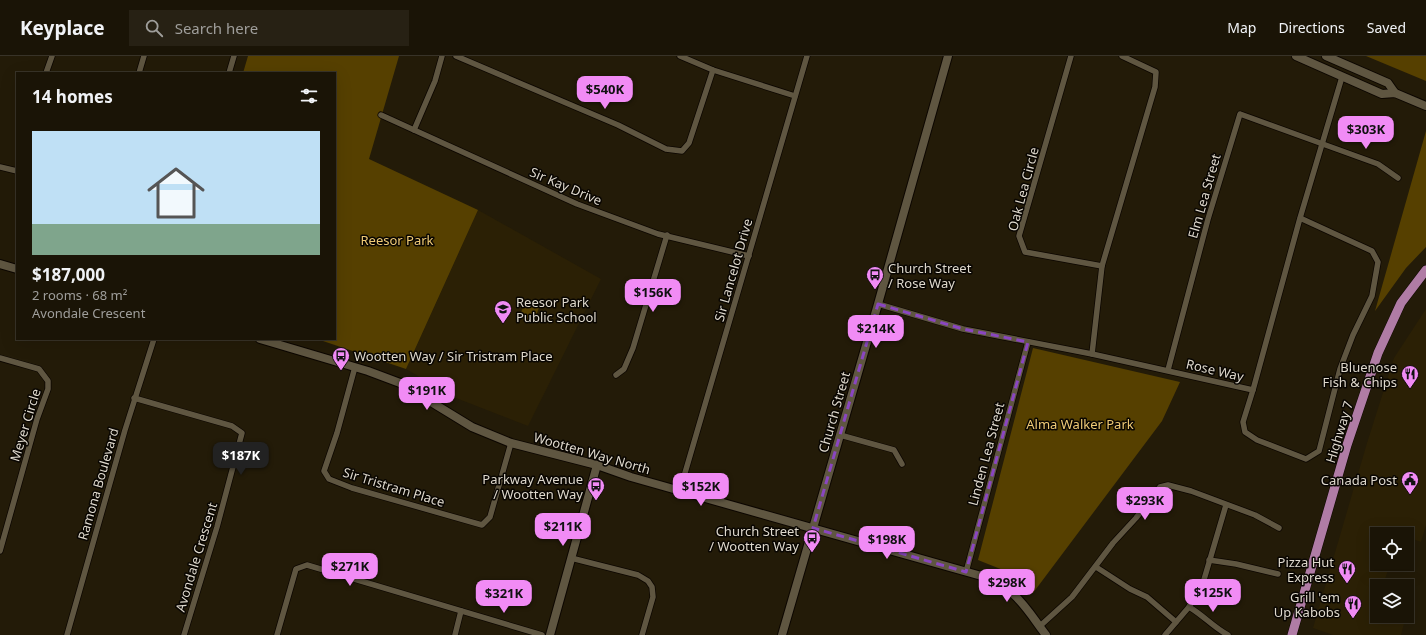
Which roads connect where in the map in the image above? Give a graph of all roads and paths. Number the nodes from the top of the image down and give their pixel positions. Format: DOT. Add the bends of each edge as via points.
graph roads {
  1 [pos="52,56"];
  2 [pos="144,56"];
  3 [pos="234,56"];
  4 [pos="442,56"];
  5 [pos="456,56"];
  6 [pos="680,56"];
  7 [pos="807,56"];
  8 [pos="948,56"];
  9 [pos="1071,56"];
  10 [pos="1122,56"];
  11 [pos="1296,56"];
  12 [pos="1326,56"];
  13 [pos="713,70"];
  14 [pos="46,72"];
  15 [pos="140,72"];
  16 [pos="229,72"];
  17 [pos="1342,77"];
  18 [pos="1395,93"];
  19 [pos="795,96"];
  20 [pos="1426,106"];
  21 [pos="381,114"];
  22 [pos="414,130"];
  23 [pos="1322,143"];
  24 [pos="0,167"];
  25 [pos="16,171"];
  26 [pos="1398,178"];
  27 [pos="1300,218"];
  28 [pos="667,235"];
  29 [pos="749,256"];
  30 [pos="0,264"];
  31 [pos="1102,266"];
  32 [pos="16,269"];
  33 [pos="1426,270"];
  34 [pos="878,304"];
  35 [pos="154,340"];
  36 [pos="263,340"];
  37 [pos="1028,342"];
  38 [pos="1092,354"];
  39 [pos="0,358"];
  40 [pos="355,367"];
  41 [pos="1168,370"];
  42 [pos="616,375"];
  43 [pos="1253,390"];
  44 [pos="134,398"];
  45 [pos="840,434"];
  46 [pos="511,443"];
  47 [pos="902,464"];
  48 [pos="596,465"];
  49 [pos="680,490"];
  50 [pos="1226,505"];
  51 [pos="813,528"];
  52 [pos="1279,528"];
  53 [pos="0,551"];
  54 [pos="571,558"];
  55 [pos="1210,560"];
  56 [pos="1096,567"];
  57 [pos="966,572"];
  58 [pos="1278,574"];
  59 [pos="1189,607"];
  60 [pos="461,611"];
  61 [pos="1176,622"];
  62 [pos="1040,626"];
  63 [pos="67,635"];
  64 [pos="184,635"];
  65 [pos="277,635"];
  66 [pos="455,635"];
  67 [pos="542,635"];
  68 [pos="550,635"];
  69 [pos="642,635"];
  70 [pos="782,635"];
  71 [pos="1046,635"];
  72 [pos="1165,635"];
  73 [pos="1228,635"];
  74 [pos="1292,635"];
  1 -- 14 [label="street"];
  2 -- 15 [label="street"];
  3 -- 16 [label="street"];
  4 -- 22 [label="street"];
  5 -- 13 [label="street" via="666,149 682,151 689,143"];
  6 -- 13 [label="street"];
  7 -- 19 [label="street, Sir Lancelot Drive"];
  8 -- 34 [label="street, Church Street"];
  9 -- 31 [label="street, Oak Lea Circle" via="1019,236 1025,252"];
  10 -- 31 [label="street" via="1156,72 1155,87"];
  11 -- 17 [label="street"];
  12 -- 18 [label="street" via="1388,82"];
  13 -- 19 [label="street"];
  17 -- 18 [label="street" via="1382,94"];
  17 -- 23 [label="street, Rose Way"];
  18 -- 20 [label="street"];
  19 -- 29 [label="street, Sir Lancelot Drive"];
  21 -- 22 [label="street, Sir Kay Drive"];
  22 -- 28 [label="street, Sir Kay Drive" via="577,204"];
  23 -- 26 [label="street" via="1378,164"];
  23 -- 27 [label="street, Rose Way"];
  23 -- 41 [label="street, Elm Lea Street" via="1240,114 1206,227"];
  24 -- 25 [label="street"];
  27 -- 43 [label="street, Rose Way"];
  27 -- 43 [label="street" via="1372,252 1378,262 1372,296 1340,369 1319,451 1306,459 1257,440 1245,432 1243,422"];
  28 -- 29 [label="street, Sir Kay Drive"];
  28 -- 42 [label="street" via="633,348 624,369"];
  29 -- 49 [label="street, Sir Lancelot Drive"];
  30 -- 32 [label="street"];
  31 -- 38 [label="street"];
  33 -- 74 [label="main road, Highway 7" via="1401,303 1378,353 1347,445"];
  34 -- 37 [label="street, Rose Way" via="963,329"];
  34 -- 45 [label="street, Church Street"];
  35 -- 44 [label="street, Ramona Boulevard"];
  36 -- 40 [label="street, Wootten Way North"];
  37 -- 38 [label="street, Rose Way"];
  37 -- 57 [label="street, Linden Lea Street"];
  38 -- 41 [label="street, Rose Way"];
  39 -- 53 [label="street, Meyer Circle" via="39,369 48,381 48,389 37,419"];
  40 -- 46 [label="street, Wootten Way North" via="400,383 472,427"];
  40 -- 46 [label="street, Sir Tristram Place" via="324,471 329,479 482,525 490,517"];
  41 -- 43 [label="street, Rose Way"];
  44 -- 63 [label="street, Ramona Boulevard"];
  44 -- 64 [label="street, Avondale Crescent" via="232,426 242,433"];
  45 -- 47 [label="street" via="894,450"];
  45 -- 51 [label="street, Church Street"];
  46 -- 48 [label="street, Wootten Way North"];
  48 -- 49 [label="street, Wootten Way North"];
  48 -- 54 [label="street"];
  49 -- 51 [label="street, Wootten Way North"];
  50 -- 52 [label="street" via="1255,515"];
  50 -- 55 [label="street"];
  50 -- 56 [label="street" via="1168,485 1160,488"];
  51 -- 57 [label="street, Wootten Way North"];
  51 -- 70 [label="street, Church Street"];
  54 -- 68 [label="street"];
  54 -- 69 [label="street" via="638,574 648,581 652,587 653,597"];
  55 -- 58 [label="street"];
  55 -- 59 [label="street" via="1203,582"];
  56 -- 61 [label="street" via="1147,597"];
  56 -- 62 [label="street" via="1072,598"];
  57 -- 62 [label="street, Wootten Way North" via="985,577 1012,593"];
  59 -- 61 [label="street"];
  59 -- 73 [label="street"];
  60 -- 65 [label="street" via="307,565 296,569"];
  60 -- 66 [label="street"];
  60 -- 67 [label="street"];
  61 -- 72 [label="street"];
  62 -- 71 [label="street, Wootten Way North"];
}
